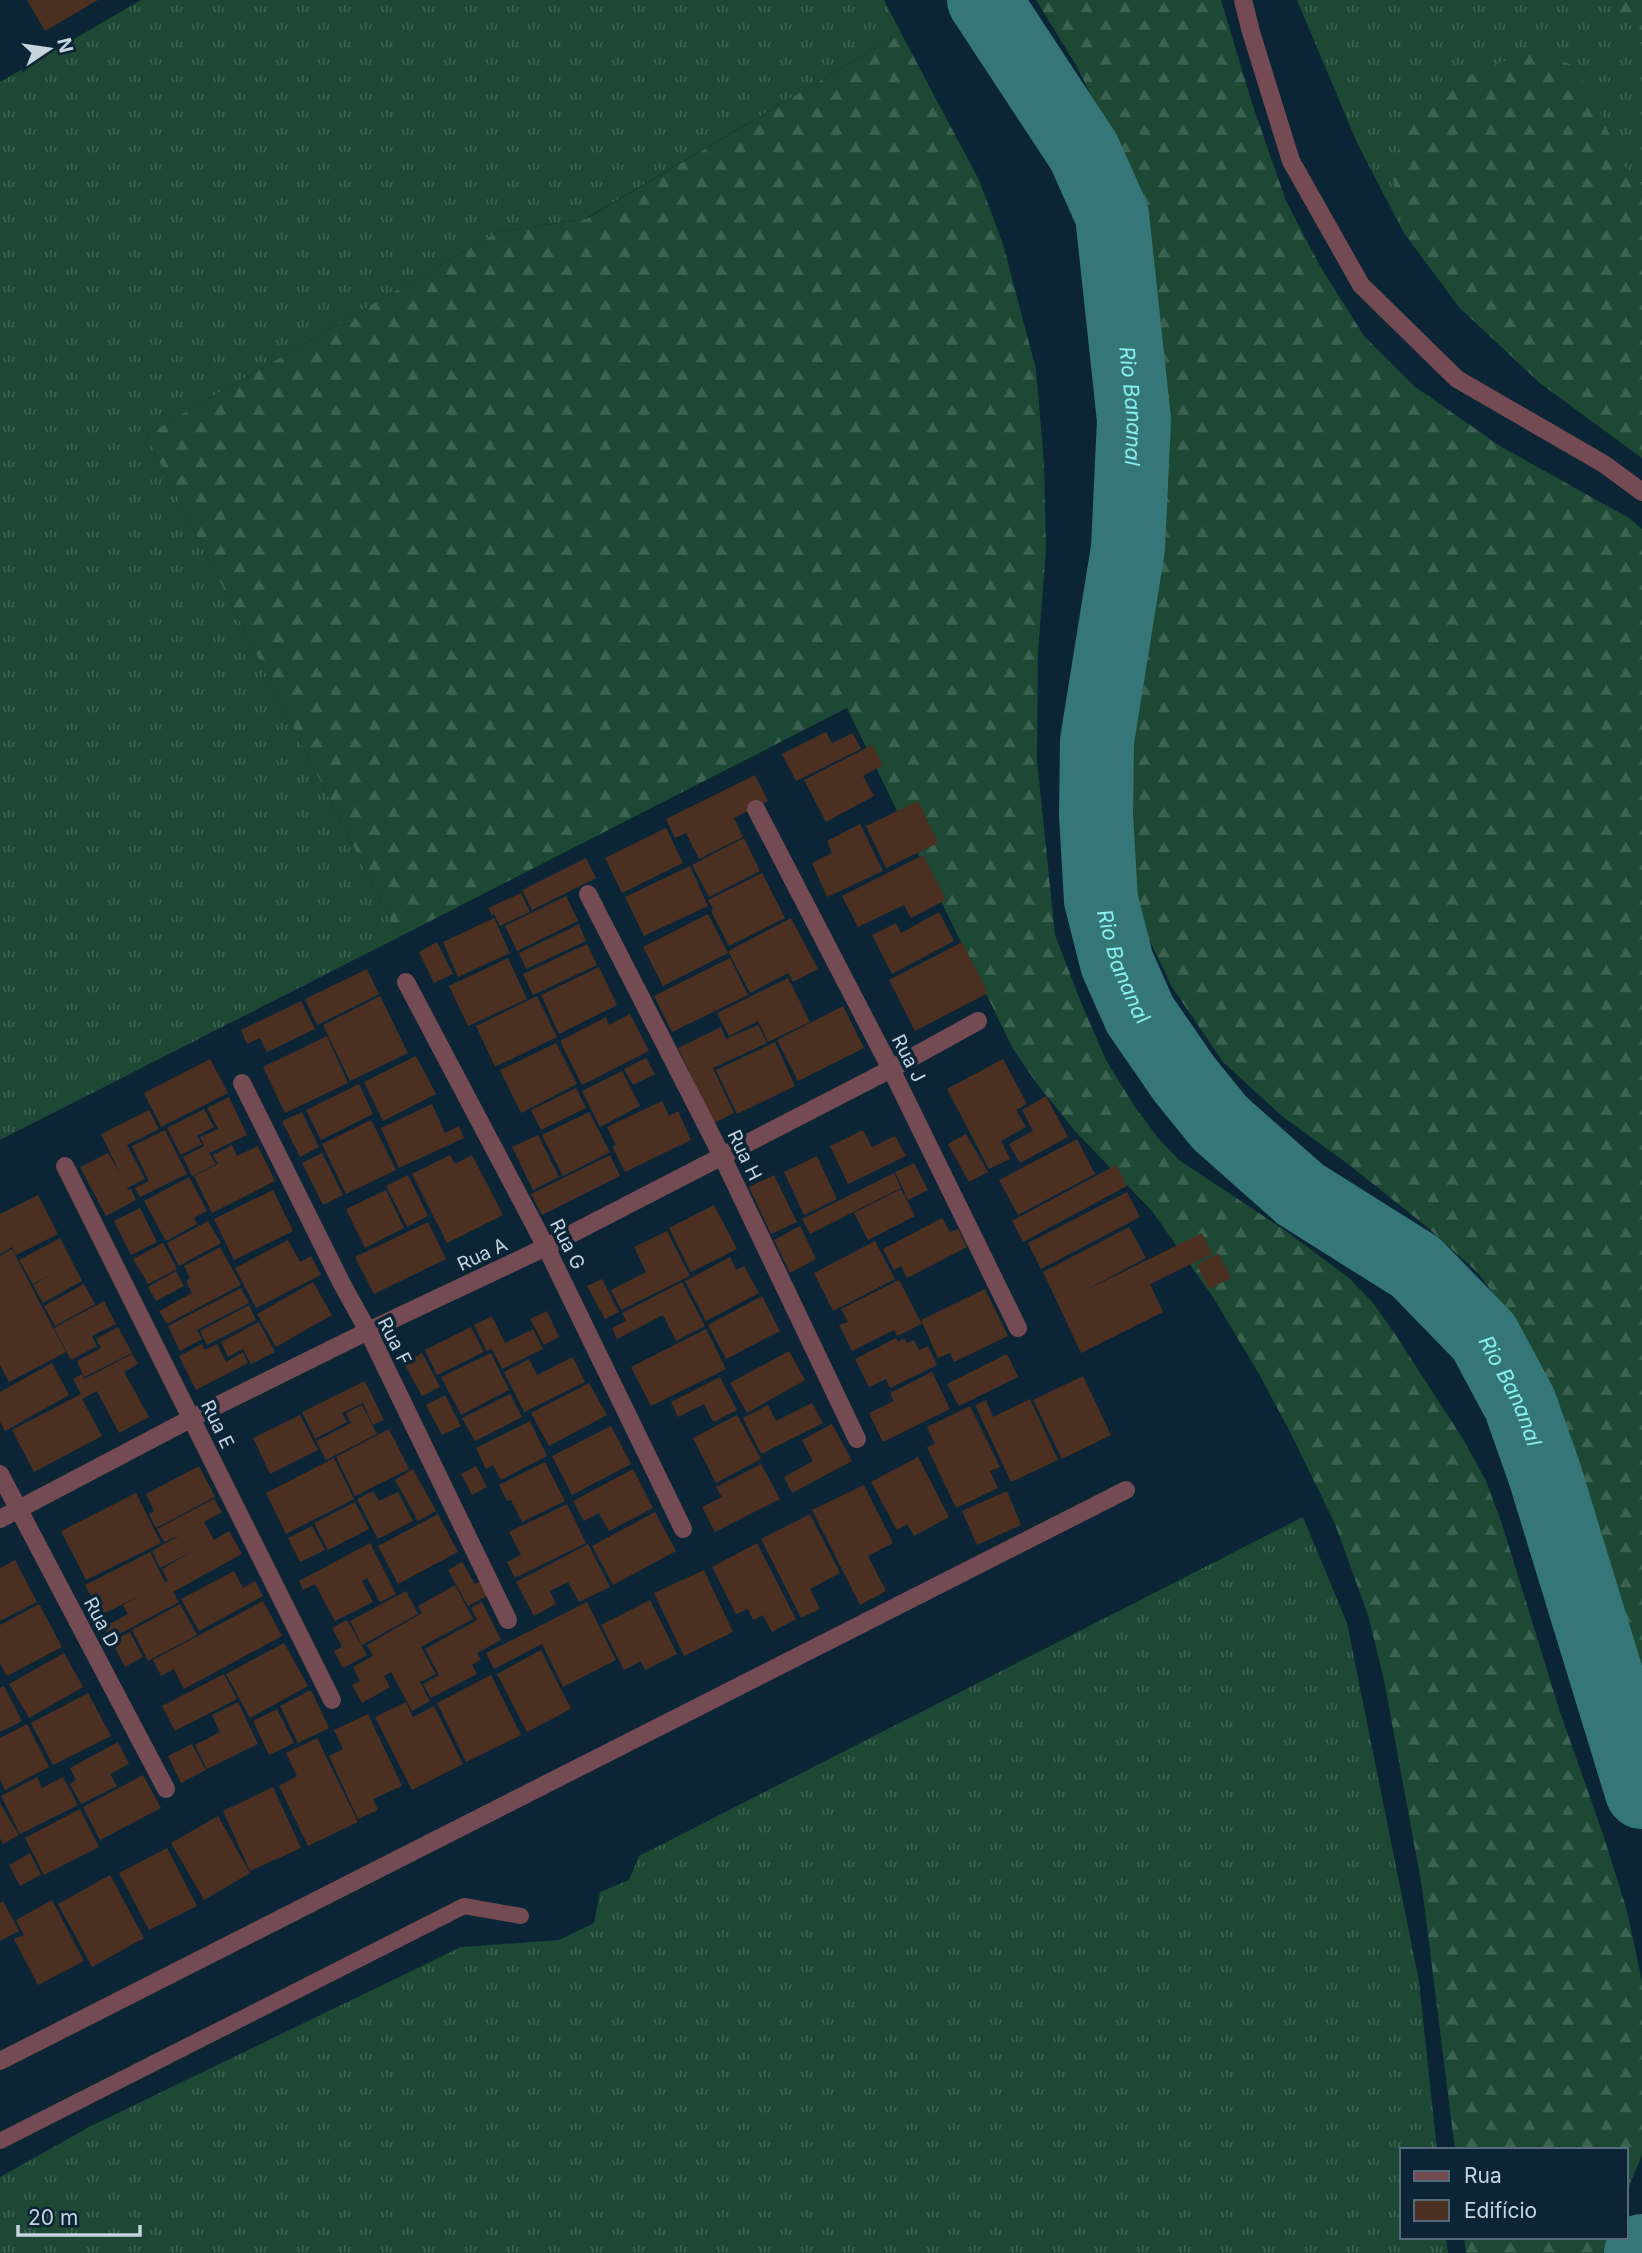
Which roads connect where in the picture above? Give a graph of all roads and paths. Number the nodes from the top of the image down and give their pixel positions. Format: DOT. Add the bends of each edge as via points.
graph roads {
  1 [pos="1243,0"];
  2 [pos="1642,492"];
  3 [pos="756,809"];
  4 [pos="588,894"];
  5 [pos="406,982"];
  6 [pos="978,1021"];
  7 [pos="891,1069"];
  8 [pos="242,1083"];
  9 [pos="722,1156"];
  10 [pos="65,1166"];
  11 [pos="546,1247"];
  12 [pos="1018,1328"];
  13 [pos="368,1331"];
  14 [pos="192,1418"];
  15 [pos="857,1439"];
  16 [pos="0,1474"];
  17 [pos="1126,1490"];
  18 [pos="18,1509"];
  19 [pos="0,1518"];
  20 [pos="683,1529"];
  21 [pos="508,1620"];
  22 [pos="332,1700"];
  23 [pos="166,1789"];
  24 [pos="521,1916"];
  25 [pos="0,2061"];
  26 [pos="0,2141"];
  1 -- 2 [label="street" via="1291,161 1361,285 1457,379 1604,464"];
  3 -- 7 [label="street, Rua J"];
  4 -- 9 [label="street, Rua H"];
  5 -- 11 [label="street, Rua G"];
  6 -- 7 [label="street, Rua A"];
  7 -- 9 [label="street, Rua A"];
  7 -- 12 [label="street, Rua J"];
  8 -- 13 [label="street, Rua F"];
  9 -- 11 [label="street, Rua A"];
  9 -- 15 [label="street, Rua H"];
  10 -- 14 [label="street, Rua E"];
  11 -- 13 [label="street, Rua A"];
  11 -- 20 [label="street, Rua G"];
  13 -- 14 [label="street, Rua A"];
  13 -- 21 [label="street, Rua F"];
  14 -- 18 [label="street, Rua A"];
  14 -- 22 [label="street, Rua E"];
  16 -- 18 [label="street, Rua D"];
  17 -- 25 [label="street"];
  18 -- 19 [label="street, Rua A"];
  18 -- 23 [label="street, Rua D"];
  24 -- 26 [label="lane" via="464,1906"];
}
